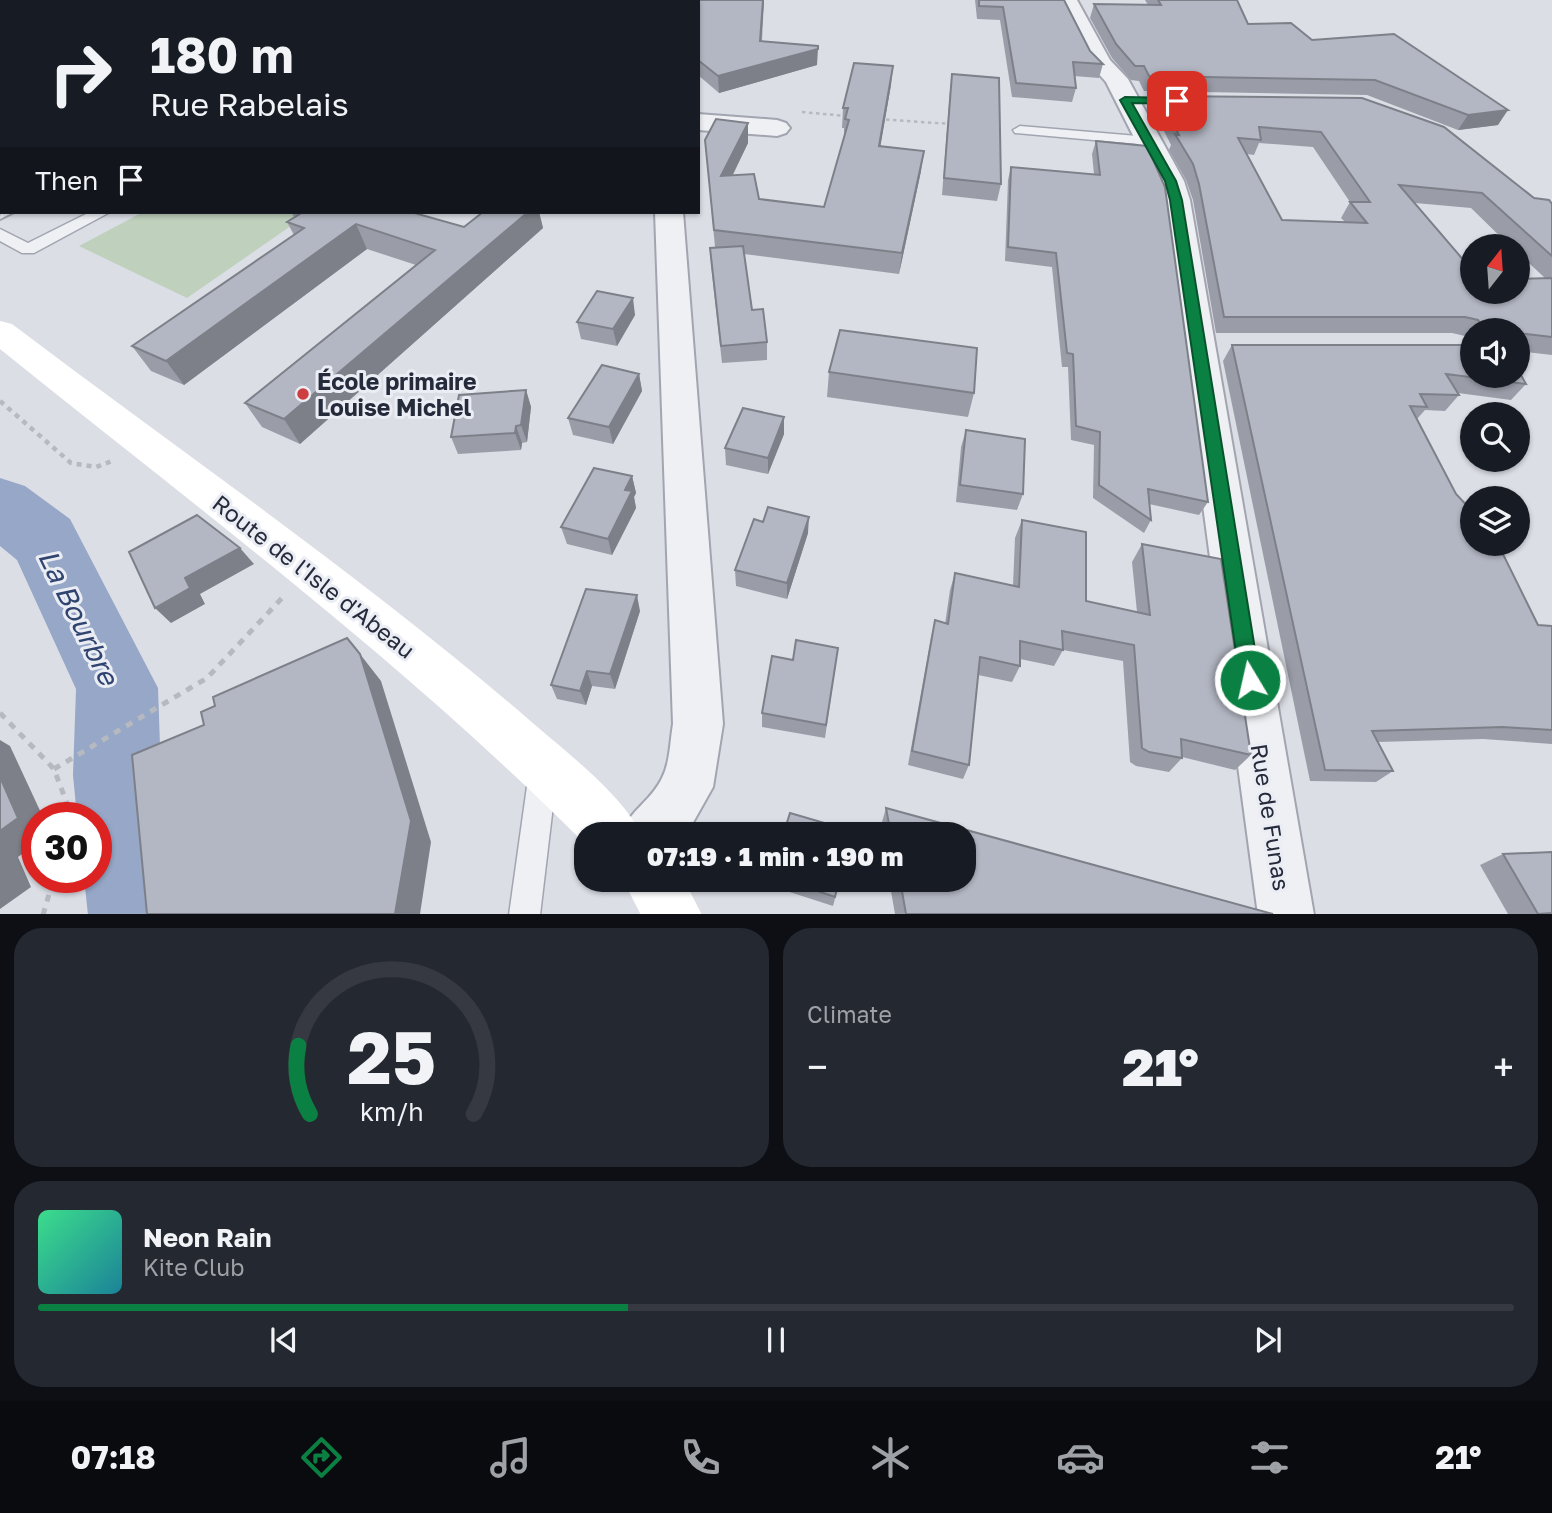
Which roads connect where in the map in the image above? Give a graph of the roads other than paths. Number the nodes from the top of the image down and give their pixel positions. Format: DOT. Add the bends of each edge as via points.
graph roads {
  1 [pos="1067,0"];
  2 [pos="700,122"];
  3 [pos="778,126"];
  4 [pos="1020,130"];
  5 [pos="1149,141"];
  6 [pos="98,214"];
  7 [pos="668,214"];
  8 [pos="0,234"];
  9 [pos="0,332"];
  10 [pos="544,763"];
  11 [pos="601,822"];
  12 [pos="661,822"];
  13 [pos="659,892"];
  14 [pos="524,914"];
  15 [pos="673,914"];
  16 [pos="1286,914"];
  1 -- 5 [label="street, Rue de Funas" via="1100,63 1138,100"];
  2 -- 3 [label="street"];
  4 -- 5 [label="lane"];
  5 -- 16 [label="street, Rue de Funas" via="1170,181 1217,347 1202,386"];
  6 -- 8 [label="lane" via="28,250"];
  7 -- 12 [label="street" via="698,724 687,788"];
  9 -- 10 [label="street, Route de l'Isle d'Abeau" via="420,658"];
  10 -- 11 [label="street, Route de l'Isle d'Abeau"];
  10 -- 14 [label="lane"];
  13 -- 15 [label="street"];
}
